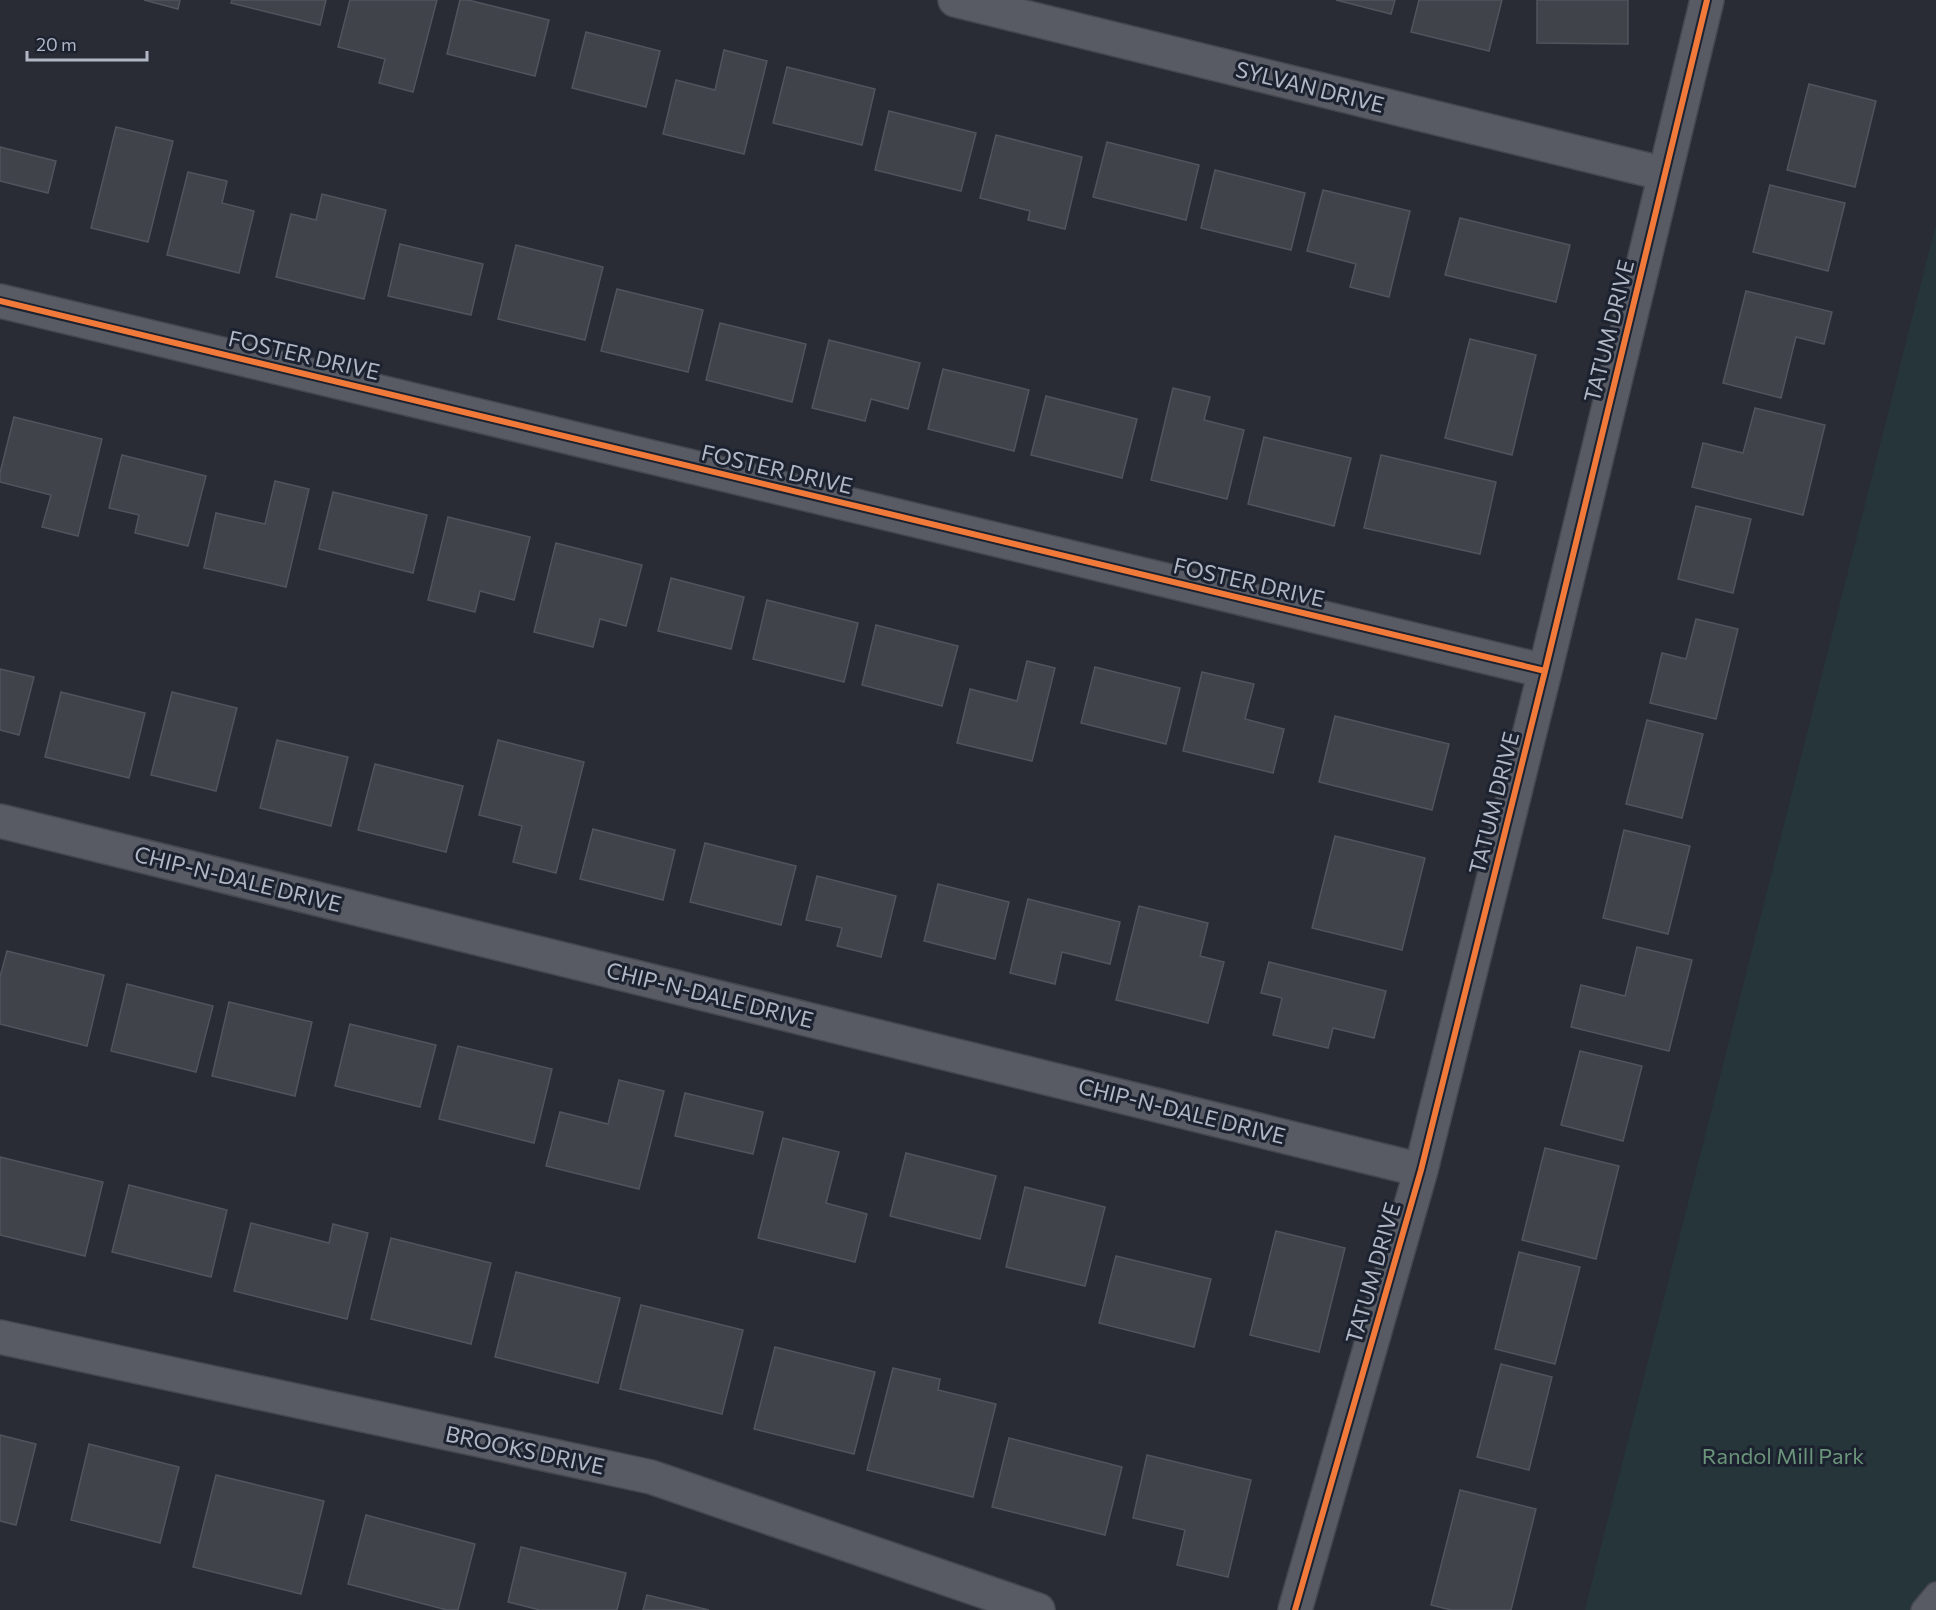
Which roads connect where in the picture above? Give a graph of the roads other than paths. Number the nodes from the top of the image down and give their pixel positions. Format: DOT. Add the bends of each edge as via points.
graph roads {
  1 [pos="954,0"];
  2 [pos="1707,0"];
  3 [pos="1665,174"];
  4 [pos="0,301"];
  5 [pos="1545,671"];
  6 [pos="0,821"];
  7 [pos="1421,1170"];
  8 [pos="0,1337"];
  9 [pos="1936,1593"];
  10 [pos="1038,1610"];
  11 [pos="1295,1610"];
  12 [pos="1922,1610"];
  1 -- 3 [label="street, SYLVAN DRIVE"];
  2 -- 3 [label="street, TATUM DRIVE"];
  3 -- 5 [label="street, TATUM DRIVE"];
  4 -- 5 [label="street, FOSTER DRIVE"];
  5 -- 7 [label="street, TATUM DRIVE"];
  6 -- 7 [label="street, CHIP-N-DALE DRIVE"];
  7 -- 11 [label="street, TATUM DRIVE"];
  8 -- 10 [label="street, BROOKS DRIVE" via="651,1478"];
  9 -- 12 [label="lane"];
}
